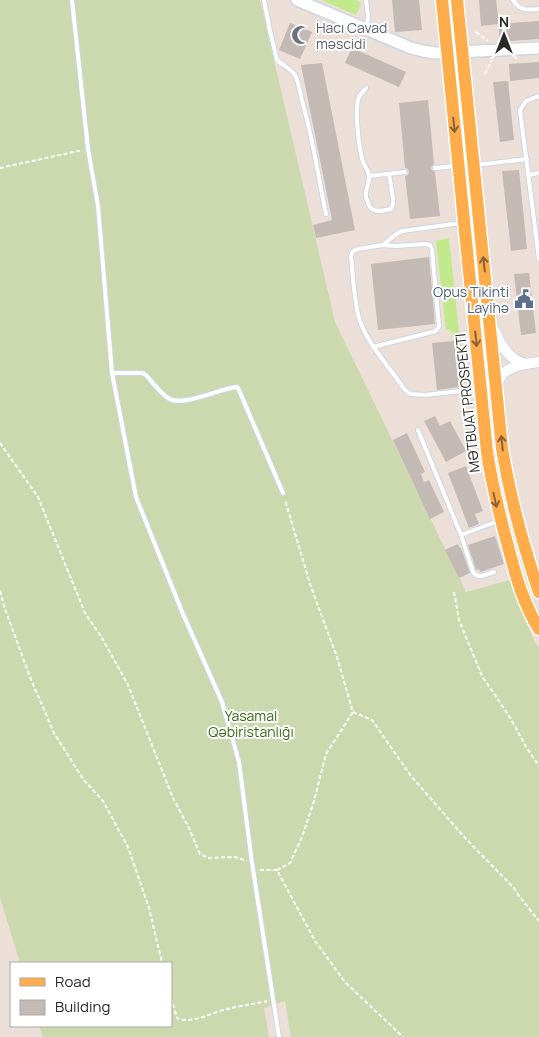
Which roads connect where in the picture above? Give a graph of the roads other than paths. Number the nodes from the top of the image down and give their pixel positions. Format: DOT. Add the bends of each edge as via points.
graph roads {
  1 [pos="72,0"];
  2 [pos="264,0"];
  3 [pos="297,0"];
  4 [pos="366,0"];
  5 [pos="442,0"];
  6 [pos="457,0"];
  7 [pos="513,0"];
  8 [pos="539,9"];
  9 [pos="367,30"];
  10 [pos="539,48"];
  11 [pos="441,52"];
  12 [pos="463,52"];
  13 [pos="366,88"];
  14 [pos="539,96"];
  15 [pos="527,159"];
  16 [pos="458,165"];
  17 [pos="474,165"];
  18 [pos="435,168"];
  19 [pos="405,172"];
  20 [pos="539,172"];
  21 [pos="389,174"];
  22 [pos="529,175"];
  23 [pos="369,176"];
  24 [pos="326,214"];
  25 [pos="464,223"];
  26 [pos="538,242"];
  27 [pos="383,246"];
  28 [pos="539,259"];
  29 [pos="489,320"];
  30 [pos="373,346"];
  31 [pos="539,362"];
  32 [pos="526,364"];
  33 [pos="112,373"];
  34 [pos="496,388"];
  35 [pos="481,389"];
  36 [pos="418,430"];
  37 [pos="282,494"];
  38 [pos="500,520"];
  39 [pos="461,534"];
  40 [pos="494,572"];
  41 [pos="539,592"];
  42 [pos="539,629"];
  43 [pos="279,1037"];
  1 -- 33 [label="lane" via="88,149 98,206"];
  2 -- 24 [label="lane" via="277,60 295,75 298,85"];
  3 -- 9 [label="main road"];
  4 -- 9 [label="lane"];
  5 -- 11 [label="main road, MƏTBUAT PROSPEKTI" via="445,35"];
  6 -- 12 [label="main road"];
  7 -- 8 [label="lane" via="518,7"];
  9 -- 11 [label="main road" via="416,50"];
  10 -- 12 [label="main road"];
  11 -- 12 [label="main road"];
  11 -- 16 [label="main road, MƏTBUAT PROSPEKTI, one-way" via="449,76"];
  12 -- 17 [label="main road"];
  13 -- 23 [label="lane" via="360,95 357,121 362,156"];
  14 -- 15 [label="lane" via="526,100 520,110"];
  15 -- 17 [label="lane"];
  15 -- 22 [label="lane"];
  16 -- 18 [label="lane"];
  16 -- 25 [label="main road, MƏTBUAT PROSPEKTI"];
  29 -- 17 [label="main road, one-way"];
  19 -- 21 [label="lane"];
  20 -- 22 [label="lane"];
  21 -- 23 [label="lane"];
  21 -- 23 [label="lane" via="393,204 391,209 383,210 371,208 366,200"];
  22 -- 26 [label="lane"];
  25 -- 27 [label="lane" via="402,232"];
  25 -- 35 [label="main road, MƏTBUAT PROSPEKTI, one-way"];
  26 -- 28 [label="lane"];
  27 -- 30 [label="lane" via="358,249 351,256 358,316"];
  27 -- 30 [label="lane" via="430,245 439,326 436,330"];
  29 -- 32 [label="street" via="508,353 516,361"];
  29 -- 34 [label="main road"];
  30 -- 35 [label="lane" via="410,394"];
  31 -- 32 [label="street"];
  32 -- 34 [label="street" via="505,372"];
  33 -- 37 [label="lane" via="142,373 167,398 176,401 237,387"];
  33 -- 43 [label="lane" via="136,497 222,702 238,762"];
  41 -- 34 [label="main road, one-way" via="506,475"];
  35 -- 38 [label="main road, MƏTBUAT PROSPEKTI, one-way" via="491,480"];
  36 -- 39 [label="lane"];
  38 -- 39 [label="lane"];
  38 -- 42 [label="main road, MƏTBUAT PROSPEKTI" via="525,601"];
  39 -- 40 [label="lane" via="475,575 479,577"];
}
